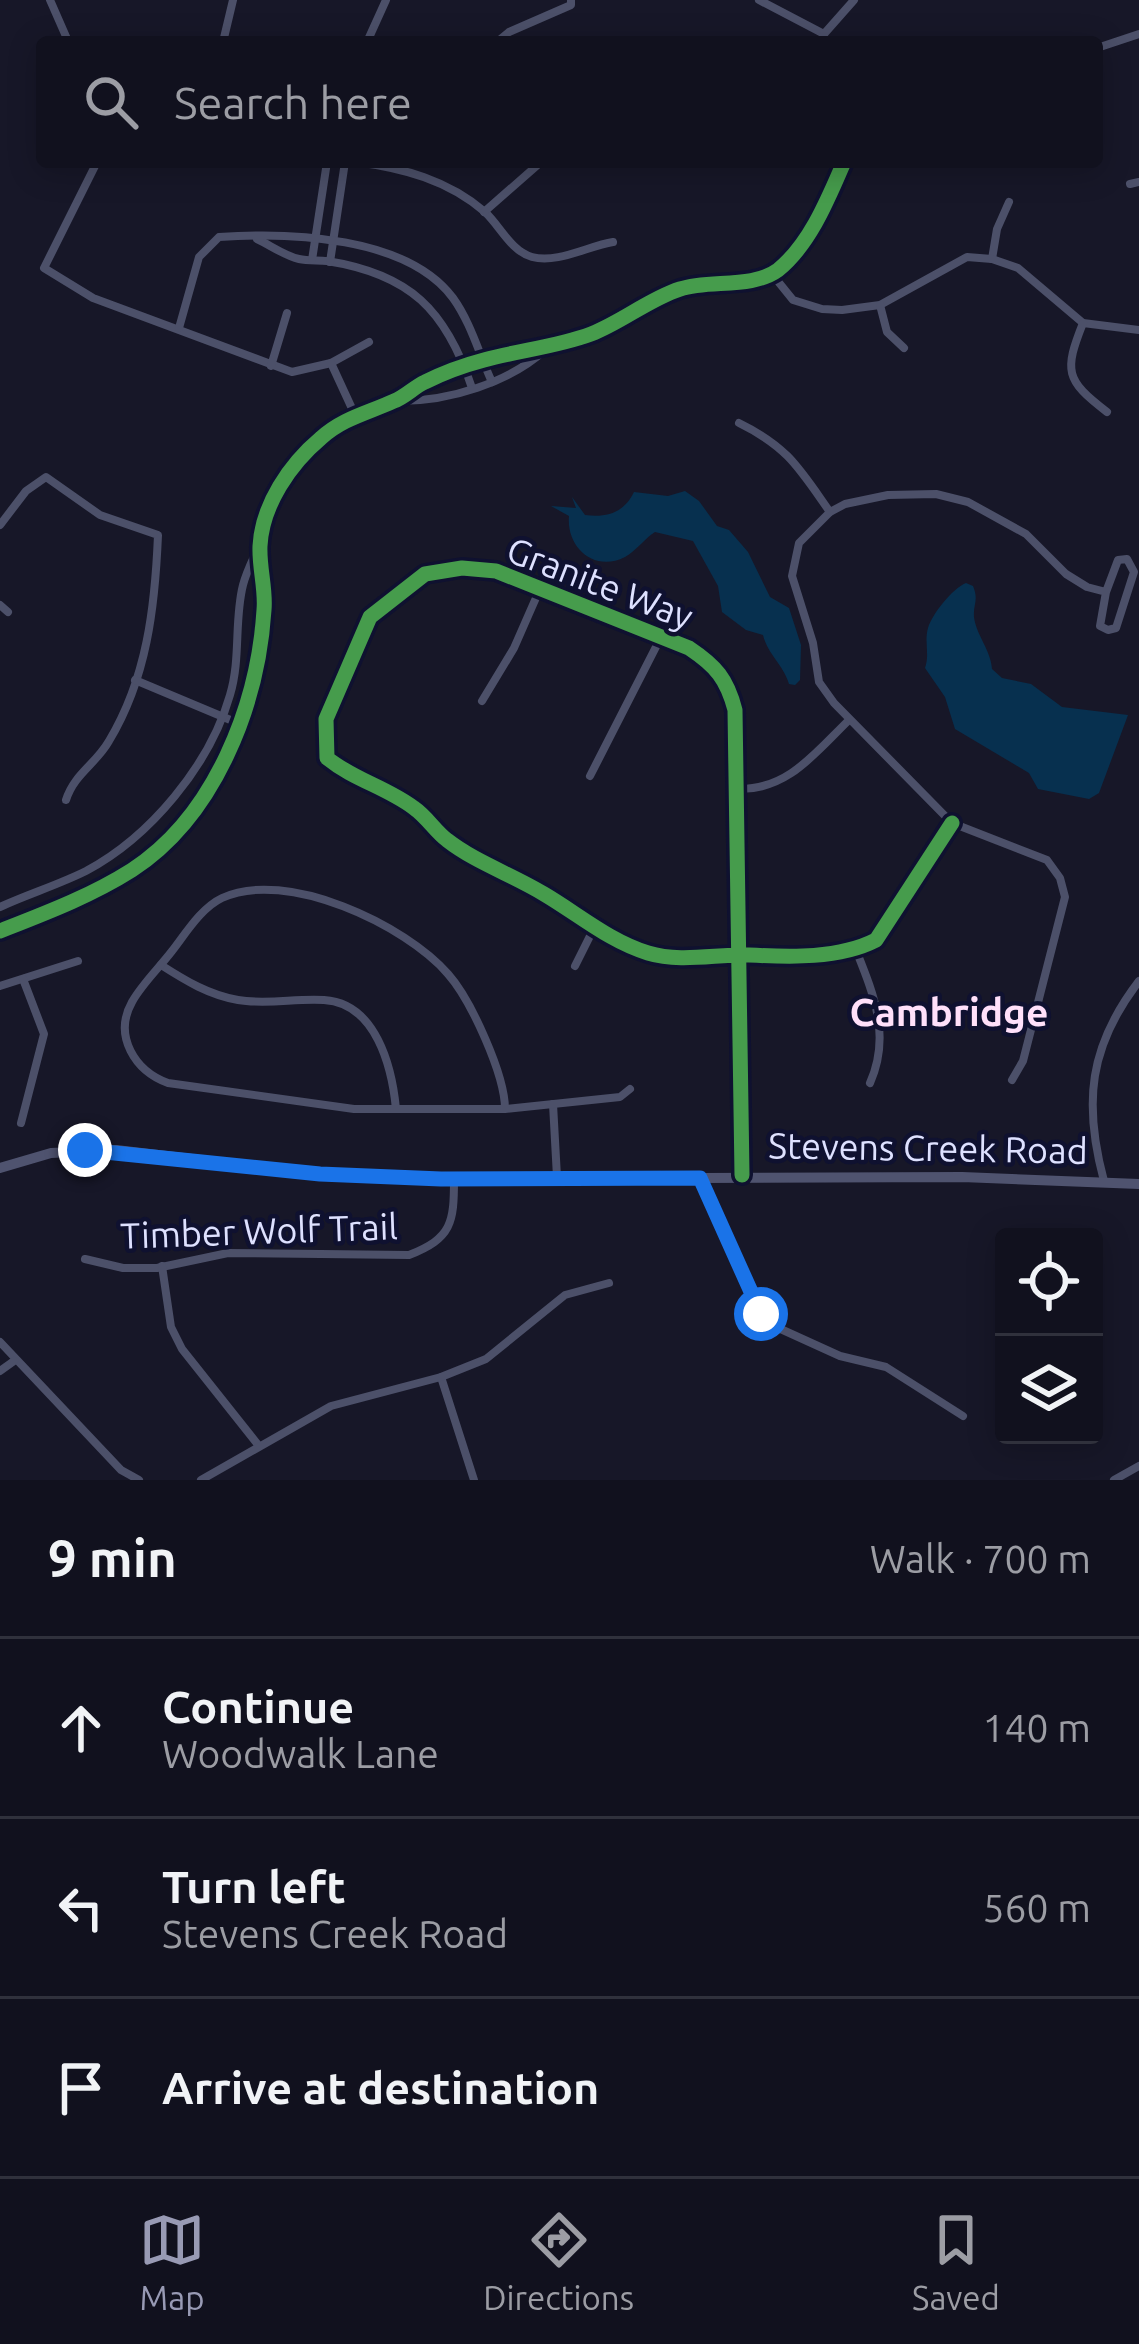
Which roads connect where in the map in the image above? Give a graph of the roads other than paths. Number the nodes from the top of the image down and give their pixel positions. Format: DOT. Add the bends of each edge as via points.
graph roads {
  1 [pos="50,0"];
  2 [pos="233,0"];
  3 [pos="386,0"];
  4 [pos="571,0"];
  5 [pos="759,0"];
  6 [pos="854,0"];
  7 [pos="1139,34"];
  8 [pos="66,36"];
  9 [pos="224,36"];
  10 [pos="370,36"];
  11 [pos="504,36"];
  12 [pos="821,36"];
  13 [pos="826,36"];
  14 [pos="1103,46"];
  15 [pos="94,168"];
  16 [pos="325,168"];
  17 [pos="344,168"];
  18 [pos="400,168"];
  19 [pos="534,168"];
  20 [pos="841,168"];
  21 [pos="1010,202"];
  22 [pos="484,212"];
  23 [pos="256,238"];
  24 [pos="315,238"];
  25 [pos="332,239"];
  26 [pos="613,242"];
  27 [pos="992,259"];
  28 [pos="312,260"];
  29 [pos="330,262"];
  30 [pos="772,274"];
  31 [pos="880,305"];
  32 [pos="287,314"];
  33 [pos="1083,322"];
  34 [pos="179,328"];
  35 [pos="1139,330"];
  36 [pos="369,342"];
  37 [pos="547,348"];
  38 [pos="904,348"];
  39 [pos="482,360"];
  40 [pos="331,363"];
  41 [pos="271,366"];
  42 [pos="465,367"];
  43 [pos="492,382"];
  44 [pos="472,388"];
  45 [pos="397,400"];
  46 [pos="1107,412"];
  47 [pos="355,415"];
  48 [pos="739,423"];
  49 [pos="830,512"];
  50 [pos="0,525"];
  51 [pos="260,543"];
  52 [pos="539,591"];
  53 [pos="1106,592"];
  54 [pos="660,639"];
  55 [pos="135,680"];
  56 [pos="482,701"];
  57 [pos="221,716"];
  58 [pos="850,720"];
  59 [pos="240,724"];
  60 [pos="590,776"];
  61 [pos="738,789"];
  62 [pos="66,800"];
  63 [pos="952,824"];
  64 [pos="0,907"];
  65 [pos="594,928"];
  66 [pos="0,931"];
  67 [pos="856,950"];
  68 [pos="741,955"];
  69 [pos="79,961"];
  70 [pos="161,965"];
  71 [pos="575,967"];
  72 [pos="23,980"];
  73 [pos="1139,981"];
  74 [pos="0,986"];
  75 [pos="1012,1079"];
  76 [pos="870,1083"];
  77 [pos="630,1089"];
  78 [pos="554,1104"];
  79 [pos="505,1108"];
  80 [pos="396,1109"];
  81 [pos="21,1123"];
  82 [pos="0,1168"];
  83 [pos="742,1175"];
  84 [pos="557,1177"];
  85 [pos="700,1178"];
  86 [pos="454,1179"];
  87 [pos="1104,1181"];
  88 [pos="1139,1184"];
  89 [pos="86,1258"];
  90 [pos="162,1266"];
  91 [pos="610,1282"];
  92 [pos="0,1342"];
  93 [pos="14,1361"];
  94 [pos="0,1371"];
  95 [pos="441,1377"];
  96 [pos="963,1416"];
  97 [pos="259,1446"];
  98 [pos="1139,1466"];
  99 [pos="139,1480"];
  100 [pos="201,1480"];
  101 [pos="474,1480"];
  102 [pos="1114,1480"];
  1 -- 8 [label="street"];
  2 -- 9 [label="street"];
  3 -- 10 [label="street"];
  4 -- 11 [label="street"];
  5 -- 12 [label="street"];
  6 -- 13 [label="street"];
  7 -- 14 [label="street"];
  15 -- 34 [label="street" via="44,268 93,298"];
  16 -- 24 [label="street"];
  17 -- 25 [label="street"];
  18 -- 22 [label="street"];
  19 -- 22 [label="street"];
  20 -- 30 [label="street" via="809,233"];
  21 -- 27 [label="street"];
  22 -- 26 [label="street" via="532,257"];
  23 -- 24 [label="street"];
  23 -- 28 [label="street"];
  23 -- 34 [label="street" via="208,244"];
  24 -- 25 [label="street"];
  24 -- 28 [label="street"];
  25 -- 29 [label="street"];
  25 -- 39 [label="street" via="430,275 462,311"];
  27 -- 31 [label="street" via="951,262"];
  27 -- 33 [label="street" via="1018,268"];
  28 -- 29 [label="street"];
  29 -- 42 [label="street" via="388,278 422,298"];
  30 -- 31 [label="street" via="793,300 822,309"];
  30 -- 37 [label="street" via="681,288"];
  31 -- 38 [label="street" via="887,332"];
  32 -- 41 [label="street"];
  33 -- 35 [label="street"];
  33 -- 46 [label="street" via="1072,378"];
  34 -- 41 [label="street"];
  36 -- 40 [label="street"];
  37 -- 39 [label="street"];
  37 -- 43 [label="street"];
  39 -- 42 [label="street"];
  39 -- 43 [label="street"];
  40 -- 41 [label="street" via="292,372"];
  40 -- 47 [label="street"];
  42 -- 44 [label="street"];
  42 -- 45 [label="street"];
  43 -- 44 [label="street"];
  44 -- 45 [label="street"];
  45 -- 47 [label="street"];
  47 -- 51 [label="street" via="301,458 266,514"];
  48 -- 49 [label="street" via="791,456"];
  49 -- 53 [label="street" via="888,495 968,502 1026,534 1066,574"];
  49 -- 58 [label="street" via="799,543 792,577 819,682"];
  50 -- 55 [label="street" via="46,478 100,515 158,535 153,626"];
  51 -- 57 [label="street" via="242,587 234,675"];
  51 -- 59 [label="street" via="265,607"];
  52 -- 54 [label="street, Granite Way"];
  52 -- 56 [label="street"];
  52 -- 65 [label="street, Granite Way" via="496,571 462,568 425,574 399,591 370,617 357,644 326,719 327,758"];
  53 -- 53 [label="street" via="1100,626 1108,630 1116,628 1134,572 1127,559 1118,560"];
  54 -- 60 [label="street"];
  54 -- 61 [label="street, Granite Way" via="716,666 729,686"];
  55 -- 57 [label="street"];
  55 -- 62 [label="street" via="111,739"];
  57 -- 59 [label="street"];
  57 -- 64 [label="street" via="187,777 141,832 90,869"];
  58 -- 61 [label="street" via="790,776 763,789"];
  58 -- 63 [label="street"];
  59 -- 66 [label="street" via="208,792 137,867"];
  61 -- 68 [label="street, Granite Way"];
  63 -- 67 [label="street" via="876,940"];
  63 -- 75 [label="street" via="1047,860 1065,897"];
  65 -- 68 [label="street, Granite Way" via="647,953"];
  65 -- 71 [label="street"];
  67 -- 68 [label="street"];
  67 -- 76 [label="street" via="881,1039"];
  68 -- 83 [label="street, Granite Way"];
  69 -- 72 [label="street"];
  70 -- 79 [label="street" via="219,899 306,893 344,905 448,974 501,1075"];
  70 -- 80 [label="street" via="197,988 239,1000 322,999 356,1011 382,1046"];
  70 -- 80 [label="street" via="127,1019 131,1055 153,1078 254,1097"];
  72 -- 74 [label="street"];
  72 -- 81 [label="street" via="44,1034"];
  73 -- 87 [label="street" via="1106,1032 1093,1079"];
  77 -- 78 [label="street"];
  78 -- 79 [label="street"];
  78 -- 84 [label="street"];
  79 -- 80 [label="street"];
  82 -- 86 [label="street, Stevens Creek Road" via="51,1153 116,1150 320,1174"];
  83 -- 85 [label="street, Stevens Creek Road"];
  83 -- 87 [label="street, Stevens Creek Road"];
  84 -- 85 [label="street, Stevens Creek Road"];
  84 -- 86 [label="street, Stevens Creek Road"];
  85 -- 96 [label="street" via="761,1314 841,1356 886,1367"];
  86 -- 90 [label="street, Timber Wolf Trail" via="451,1225 409,1256 228,1253"];
  87 -- 88 [label="street, Stevens Creek Road"];
  89 -- 90 [label="street, Timber Wolf Trail"];
  90 -- 97 [label="street" via="182,1349"];
  91 -- 95 [label="street" via="565,1295 485,1359"];
  92 -- 93 [label="street"];
  93 -- 94 [label="street"];
  93 -- 99 [label="street"];
  95 -- 97 [label="street" via="331,1406"];
  95 -- 101 [label="street"];
  97 -- 100 [label="street"];
  98 -- 102 [label="street"];
}
